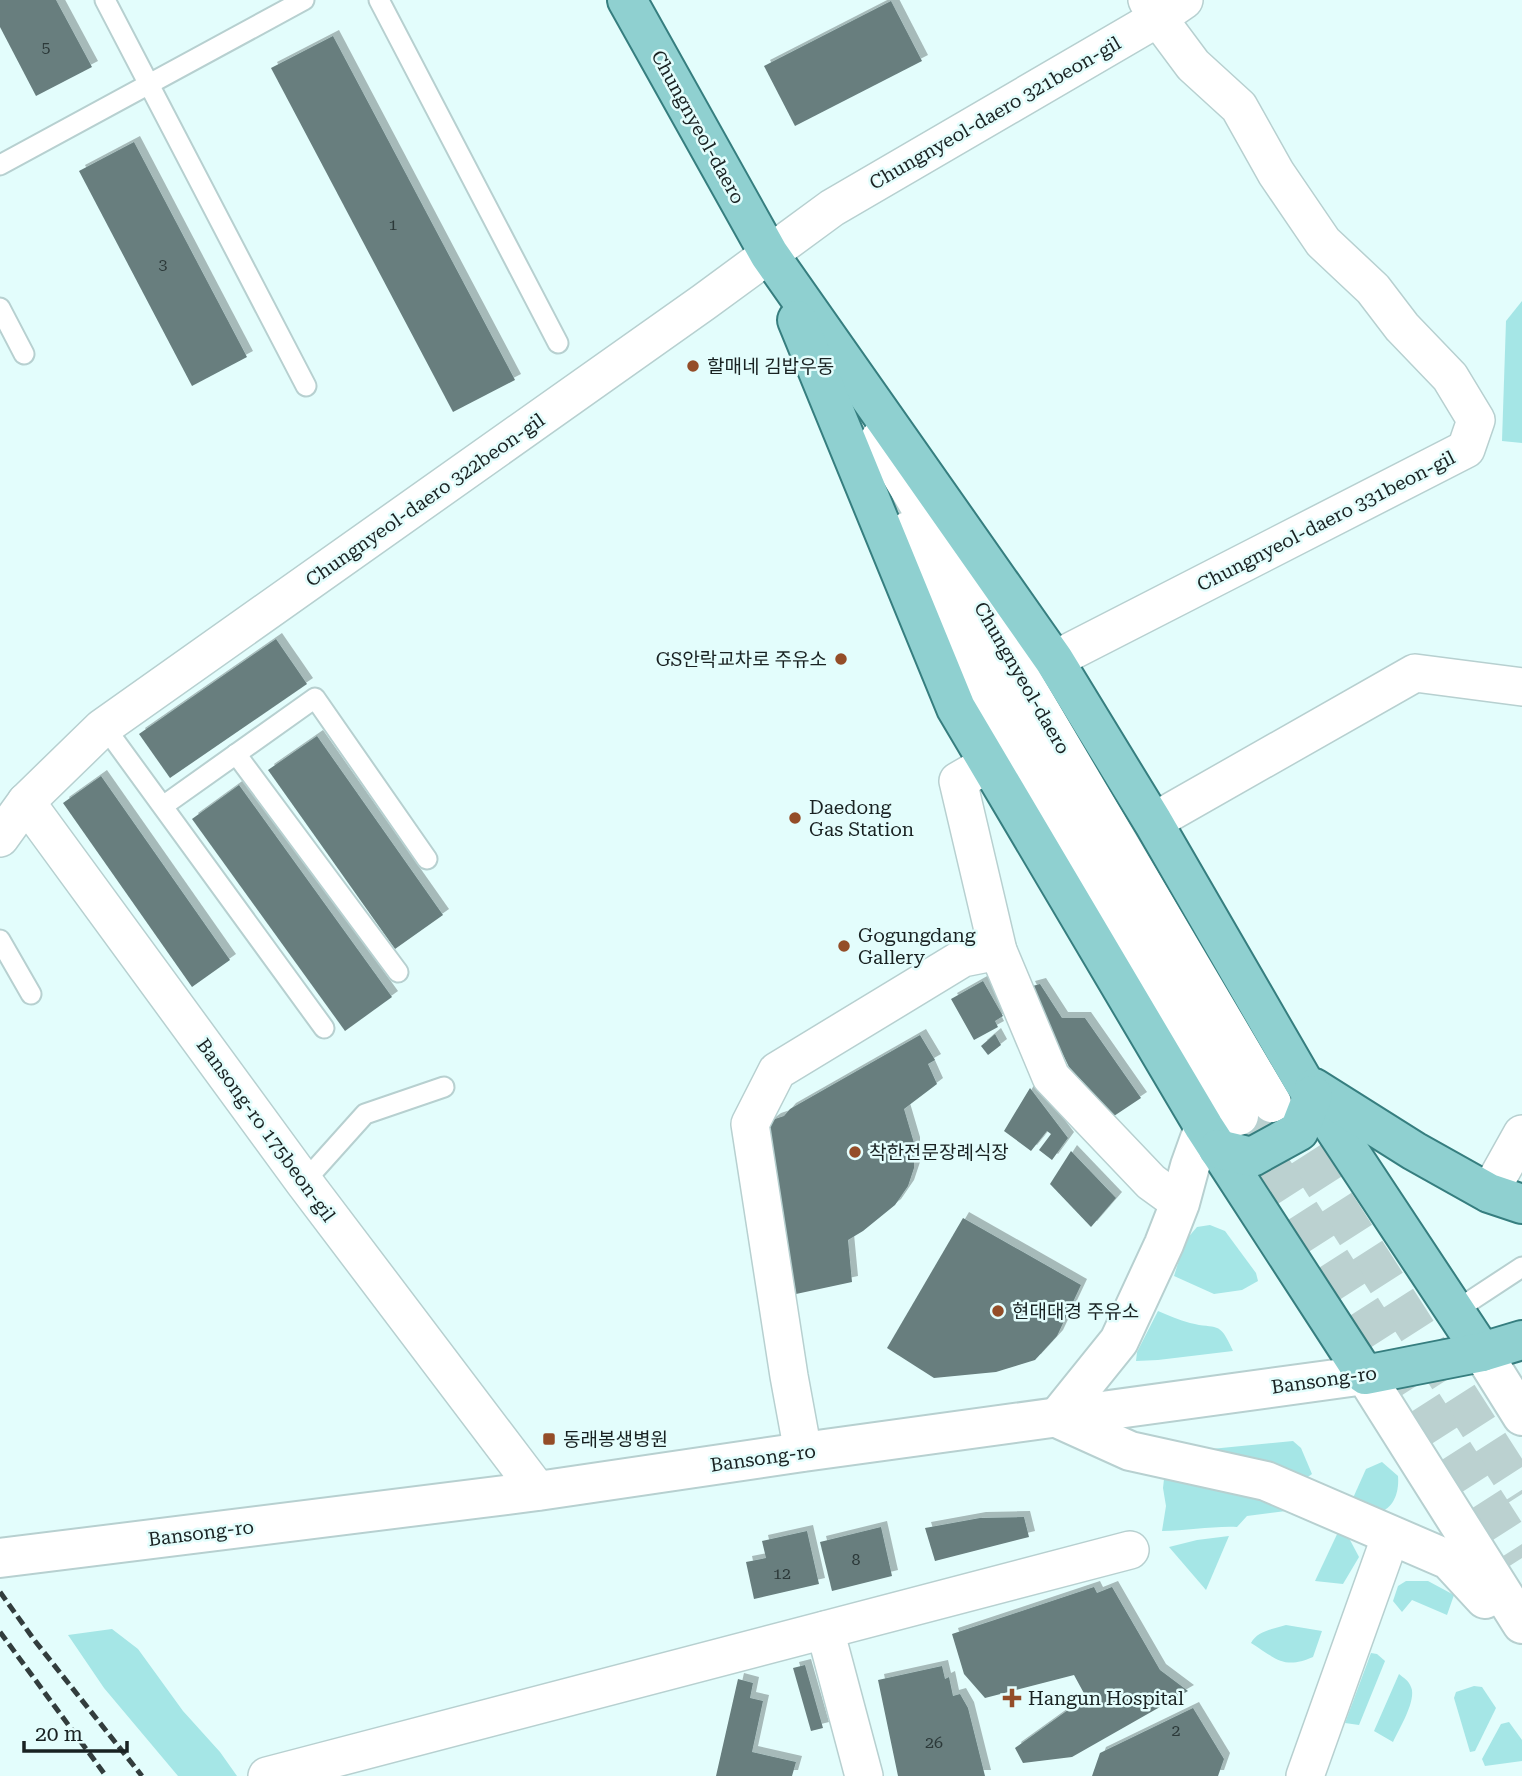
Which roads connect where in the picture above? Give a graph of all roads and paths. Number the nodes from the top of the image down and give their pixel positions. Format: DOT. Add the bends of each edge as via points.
graph roads {
  1 [pos="105,0"];
  2 [pos="304,0"];
  3 [pos="379,0"];
  4 [pos="627,0"];
  5 [pos="1163,5"];
  6 [pos="149,86"];
  7 [pos="0,165"];
  8 [pos="832,208"];
  9 [pos="769,254"];
  10 [pos="0,308"];
  11 [pos="558,343"];
  12 [pos="24,354"];
  13 [pos="306,386"];
  14 [pos="1054,660"];
  15 [pos="1522,687"];
  16 [pos="104,726"];
  17 [pos="236,754"];
  18 [pos="989,763"];
  19 [pos="26,802"];
  20 [pos="163,806"];
  21 [pos="1153,822"];
  22 [pos="0,838"];
  23 [pos="427,859"];
  24 [pos="0,940"];
  25 [pos="998,951"];
  26 [pos="398,972"];
  27 [pos="31,994"];
  28 [pos="324,1028"];
  29 [pos="444,1087"];
  30 [pos="1308,1088"];
  31 [pos="1233,1124"];
  32 [pos="1522,1134"];
  33 [pos="304,1182"];
  34 [pos="1506,1199"];
  35 [pos="1180,1203"];
  36 [pos="1522,1267"];
  37 [pos="1455,1311"];
  38 [pos="1522,1340"];
  39 [pos="1482,1352"];
  40 [pos="1365,1375"];
  41 [pos="1522,1416"];
  42 [pos="1057,1418"];
  43 [pos="803,1452"];
  44 [pos="538,1491"];
  45 [pos="1391,1535"];
  46 [pos="1130,1550"];
  47 [pos="0,1558"];
  48 [pos="1522,1624"];
  49 [pos="825,1630"];
  50 [pos="1522,1640"];
  51 [pos="267,1776"];
  52 [pos="864,1776"];
  53 [pos="1305,1776"];
  1 -- 6 [label="lane"];
  2 -- 6 [label="lane"];
  3 -- 11 [label="lane"];
  4 -- 9 [label="main road, Chungnyeol-daero"];
  5 -- 8 [label="street, Chungnyeol-daero 321beon-gil"];
  5 -- 14 [label="street, Chungnyeol-daero 331beon-gil" via="1193,65 1239,107 1323,242 1373,289 1450,377 1476,420 1466,449"];
  6 -- 7 [label="lane"];
  6 -- 13 [label="lane"];
  8 -- 9 [label="street, Chungnyeol-daero 322beon-gil"];
  9 -- 14 [label="main road"];
  9 -- 16 [label="street, Chungnyeol-daero 322beon-gil"];
  9 -- 18 [label="main road" via="956,708"];
  9 -- 31 [label="main road, Chungnyeol-daero" via="977,601"];
  10 -- 12 [label="lane"];
  14 -- 21 [label="main road"];
  15 -- 21 [label="street" via="1415,673"];
  16 -- 19 [label="street, Chungnyeol-daero 322beon-gil"];
  16 -- 20 [label="lane"];
  17 -- 20 [label="lane"];
  17 -- 23 [label="lane" via="314,698"];
  17 -- 26 [label="lane"];
  18 -- 25 [label="street" via="958,781"];
  18 -- 31 [label="main road"];
  19 -- 22 [label="street"];
  19 -- 33 [label="street, Bansong-ro 175beon-gil"];
  20 -- 28 [label="lane"];
  21 -- 30 [label="main road"];
  24 -- 27 [label="lane"];
  25 -- 35 [label="street" via="1051,1077 1151,1182"];
  25 -- 43 [label="street" via="963,958 777,1071 750,1124"];
  29 -- 33 [label="lane" via="365,1114"];
  30 -- 31 [label="main road" via="1299,1131 1252,1157"];
  30 -- 34 [label="main road"];
  30 -- 37 [label="main road"];
  31 -- 35 [label="main road" via="1190,1166"];
  31 -- 40 [label="main road"];
  32 -- 34 [label="street"];
  33 -- 44 [label="street, Bansong-ro 175beon-gil"];
  35 -- 42 [label="main road" via="1119,1341"];
  36 -- 37 [label="lane"];
  37 -- 39 [label="main road"];
  38 -- 39 [label="main road, Bansong-ro"];
  39 -- 40 [label="main road, Bansong-ro"];
  39 -- 41 [label="main road"];
  40 -- 42 [label="main road, Bansong-ro"];
  40 -- 48 [label="main road"];
  42 -- 43 [label="main road, Bansong-ro"];
  42 -- 45 [label="main road" via="1130,1451 1266,1481"];
  43 -- 44 [label="main road, Bansong-ro"];
  44 -- 47 [label="main road, Bansong-ro"];
  45 -- 50 [label="main road" via="1449,1560"];
  45 -- 53 [label="street"];
  46 -- 49 [label="street"];
  49 -- 51 [label="street"];
  49 -- 52 [label="street"];
}
